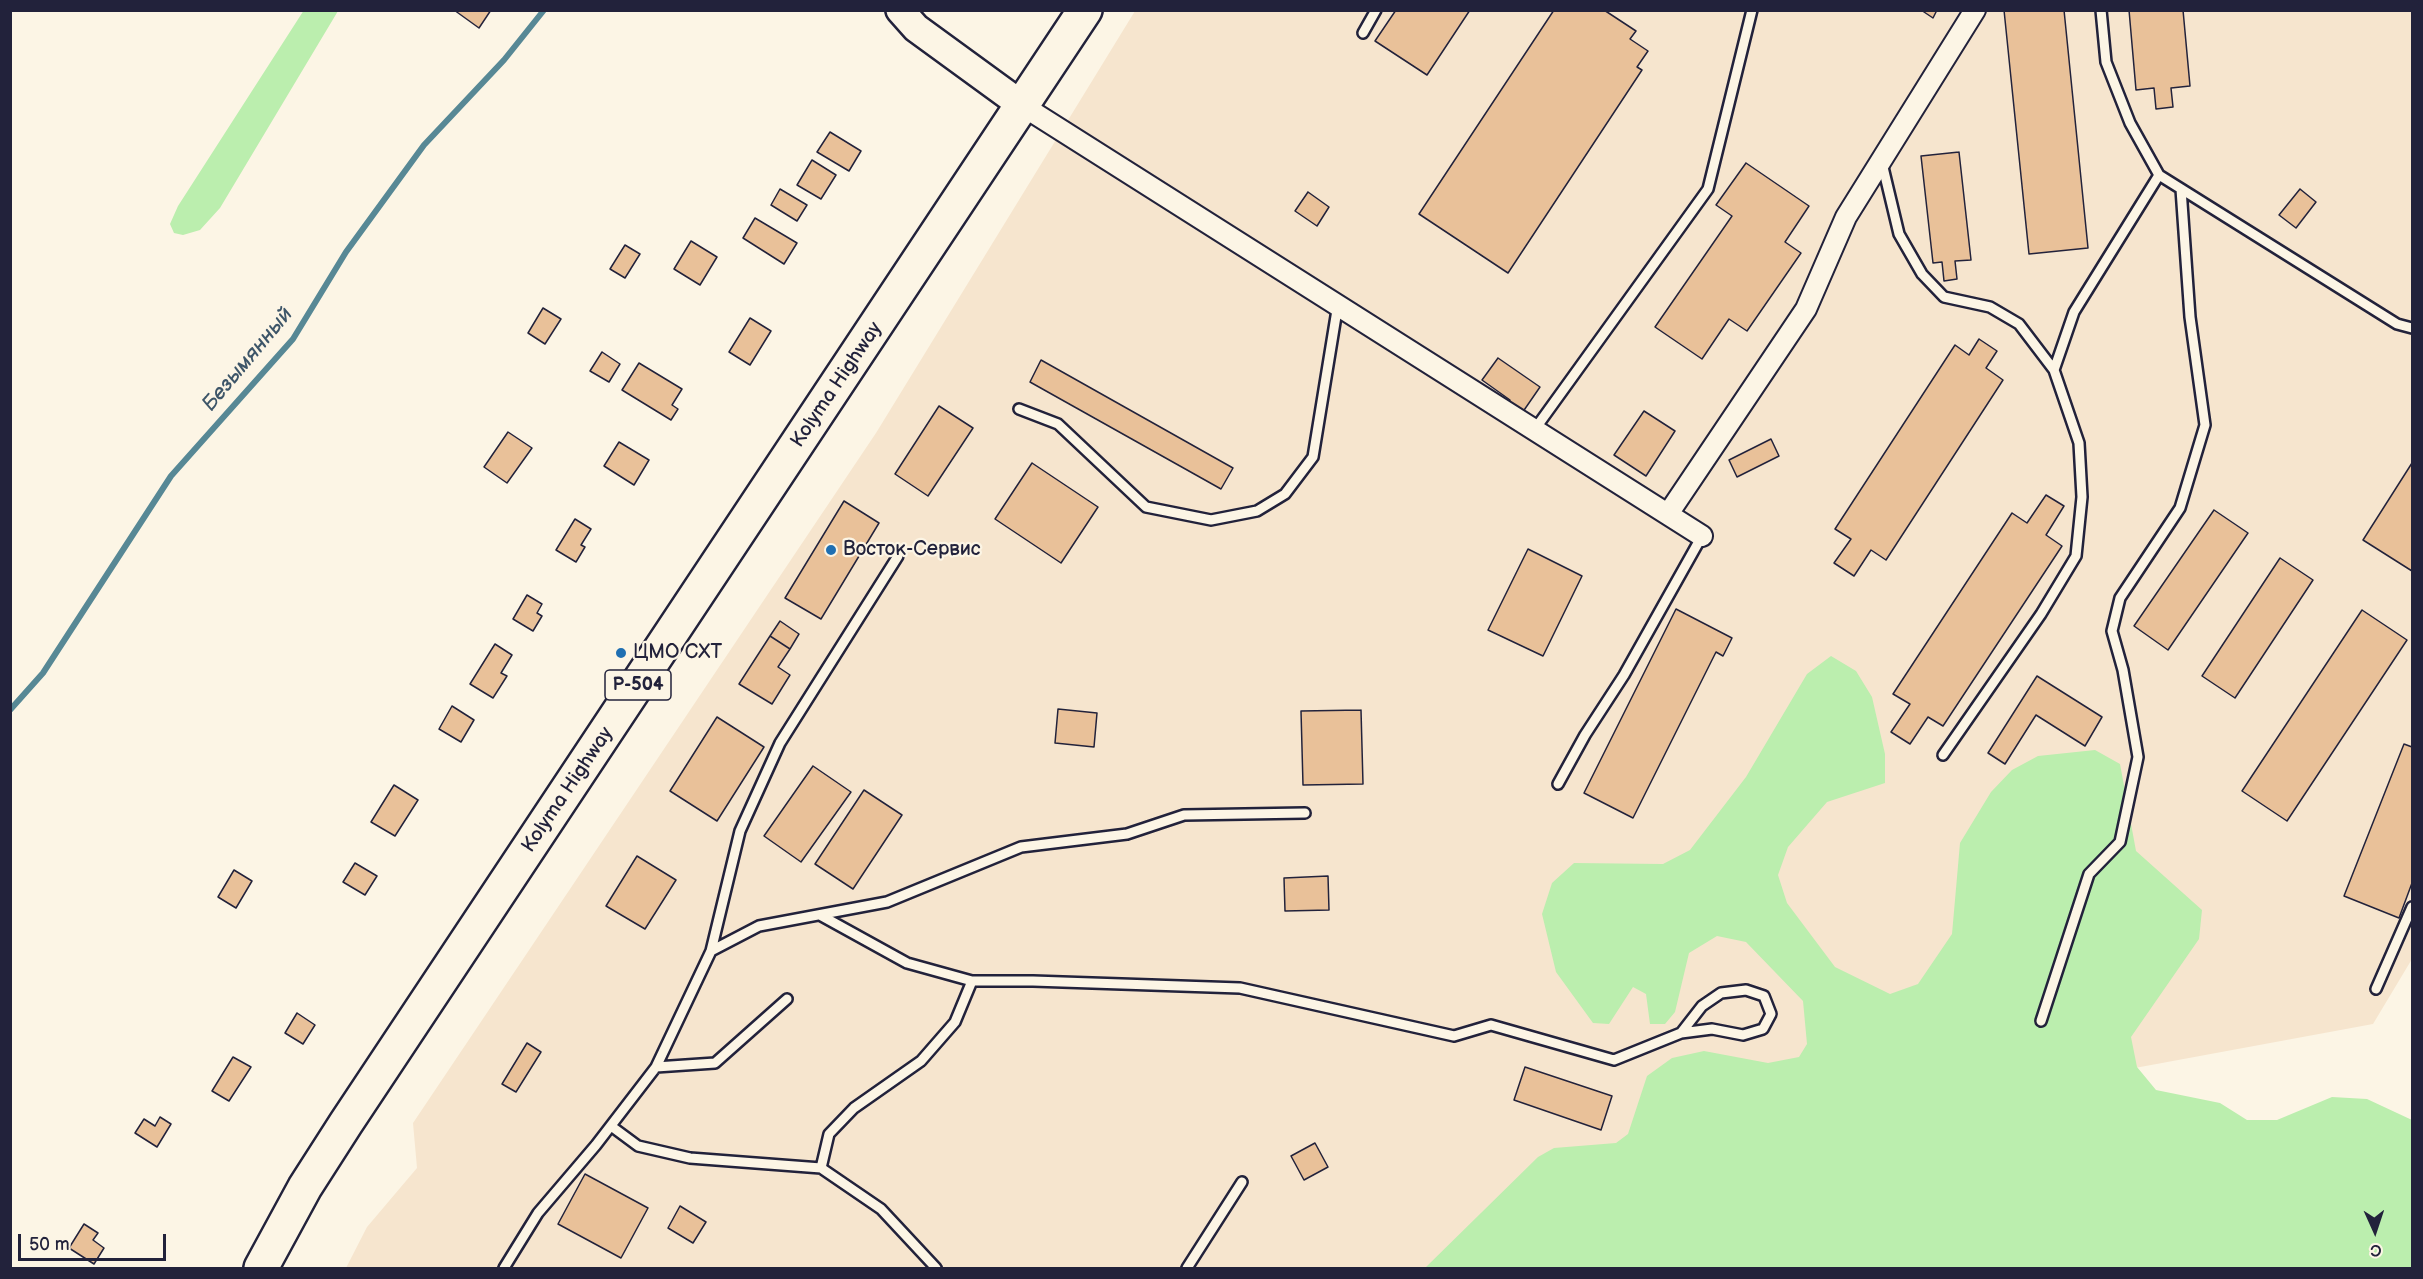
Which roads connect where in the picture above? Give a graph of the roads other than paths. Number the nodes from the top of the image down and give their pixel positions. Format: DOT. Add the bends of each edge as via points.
graph roads {
  1 [pos="900,10"];
  2 [pos="1085,10"];
  3 [pos="1376,10"];
  4 [pos="1752,10"];
  5 [pos="1975,10"];
  6 [pos="2101,10"];
  7 [pos="1363,33"];
  8 [pos="1023,106"];
  9 [pos="1881,161"];
  10 [pos="2160,175"];
  11 [pos="2181,189"];
  12 [pos="1338,304"];
  13 [pos="2412,328"];
  14 [pos="2054,370"];
  15 [pos="1019,409"];
  16 [pos="1535,429"];
  17 [pos="1668,514"];
  18 [pos="1702,536"];
  19 [pos="898,556"];
  20 [pos="1943,754"];
  21 [pos="1558,784"];
  22 [pos="1305,813"];
  23 [pos="2412,907"];
  24 [pos="820,915"];
  25 [pos="711,951"];
  26 [pos="972,981"];
  27 [pos="2376,989"];
  28 [pos="787,999"];
  29 [pos="2041,1021"];
  30 [pos="1681,1033"];
  31 [pos="656,1066"];
  32 [pos="611,1126"];
  33 [pos="821,1168"];
  34 [pos="1242,1182"];
  35 [pos="261,1269"];
  36 [pos="504,1269"];
  37 [pos="936,1269"];
  38 [pos="1187,1269"];
  1 -- 8 [label="street" via="916,28"];
  2 -- 8 [label="highway, Kolyma Highway"];
  3 -- 7 [label="lane"];
  4 -- 16 [label="lane" via="1708,189"];
  5 -- 9 [label="street"];
  6 -- 10 [label="lane" via="2106,62 2130,123"];
  8 -- 12 [label="street"];
  8 -- 35 [label="highway, Kolyma Highway / Р-504" via="346,1124 305,1187"];
  9 -- 14 [label="lane" via="1899,234 1922,274 1944,297 1990,307 2019,324"];
  9 -- 17 [label="street" via="1846,218 1806,309"];
  10 -- 11 [label="lane"];
  10 -- 14 [label="lane" via="2074,312"];
  11 -- 13 [label="lane" via="2397,324"];
  11 -- 29 [label="lane" via="2190,317 2205,425 2180,508 2120,598 2112,631 2138,758 2120,842 2089,874"];
  12 -- 15 [label="lane" via="1313,457 1285,494 1257,511 1211,520 1146,507 1058,424"];
  12 -- 16 [label="street"];
  14 -- 20 [label="lane" via="2079,443 2082,497 2076,556 2041,614"];
  16 -- 17 [label="street"];
  17 -- 18 [label="street"];
  18 -- 21 [label="lane"];
  19 -- 25 [label="lane" via="780,743 740,831"];
  22 -- 24 [label="lane" via="1184,815 1128,834 1021,847 887,902"];
  23 -- 27 [label="lane"];
  24 -- 25 [label="lane" via="759,926"];
  24 -- 26 [label="lane" via="907,963"];
  25 -- 31 [label="lane"];
  26 -- 30 [label="lane" via="1240,988 1454,1036 1491,1025 1614,1060"];
  26 -- 33 [label="lane" via="955,1022 921,1061 854,1108 829,1134"];
  28 -- 31 [label="lane" via="715,1063"];
  30 -- 30 [label="lane" via="1702,1006 1721,993 1746,990 1764,996 1771,1014 1763,1029 1743,1035 1712,1029"];
  31 -- 32 [label="lane"];
  32 -- 33 [label="lane" via="638,1146 690,1158"];
  32 -- 36 [label="lane" via="538,1213"];
  33 -- 37 [label="lane" via="881,1209"];
  34 -- 38 [label="lane"];
}
